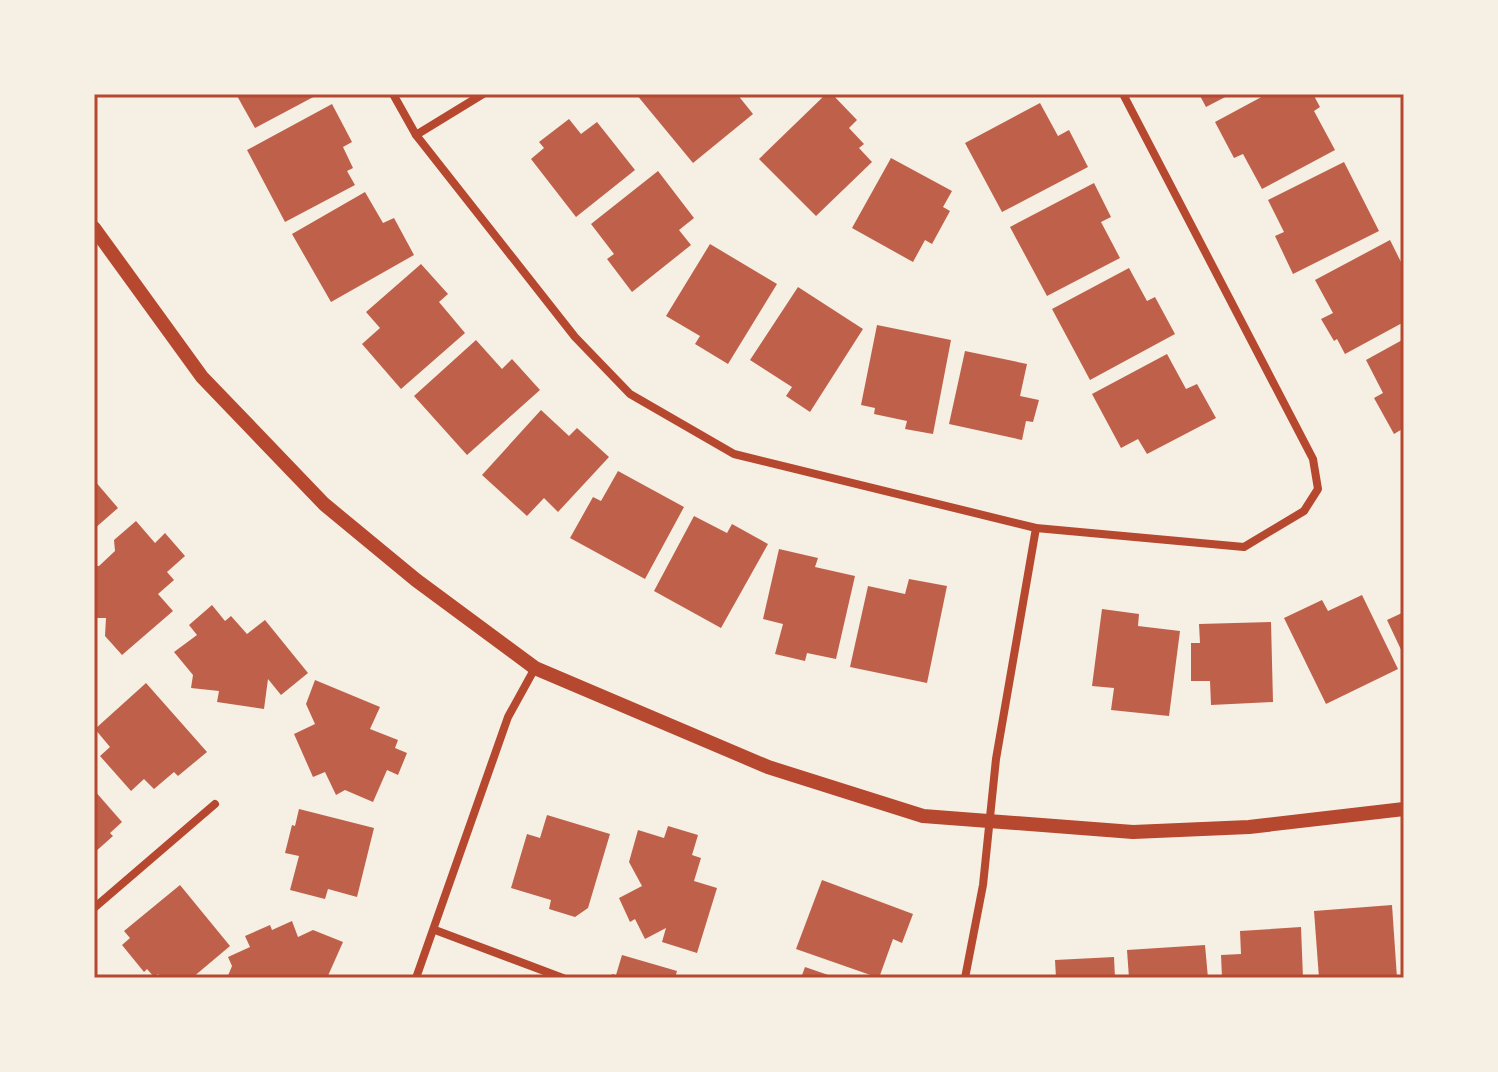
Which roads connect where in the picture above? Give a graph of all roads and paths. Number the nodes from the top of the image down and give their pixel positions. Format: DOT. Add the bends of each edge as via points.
graph roads {
  1 [pos="393,94"];
  2 [pos="483,94"];
  3 [pos="1123,94"];
  4 [pos="416,135"];
  5 [pos="94,228"];
  6 [pos="1036,528"];
  7 [pos="535,668"];
  8 [pos="215,804"];
  9 [pos="1404,809"];
  10 [pos="989,822"];
  11 [pos="94,908"];
  12 [pos="435,930"];
  13 [pos="416,978"];
  14 [pos="563,978"];
  15 [pos="965,978"];
  1 -- 4 [label="street"];
  2 -- 4 [label="street"];
  3 -- 6 [label="street" via="1313,459 1318,489 1304,511 1244,547"];
  4 -- 6 [label="street" via="575,337 630,394 734,454"];
  5 -- 7 [label="street" via="202,377 324,504"];
  6 -- 10 [label="street"];
  7 -- 10 [label="street" via="768,767 923,816"];
  7 -- 12 [label="street" via="508,717"];
  8 -- 11 [label="street"];
  9 -- 10 [label="street" via="1249,827 1133,832"];
  10 -- 15 [label="street"];
  12 -- 13 [label="street"];
  12 -- 14 [label="street"];
}
